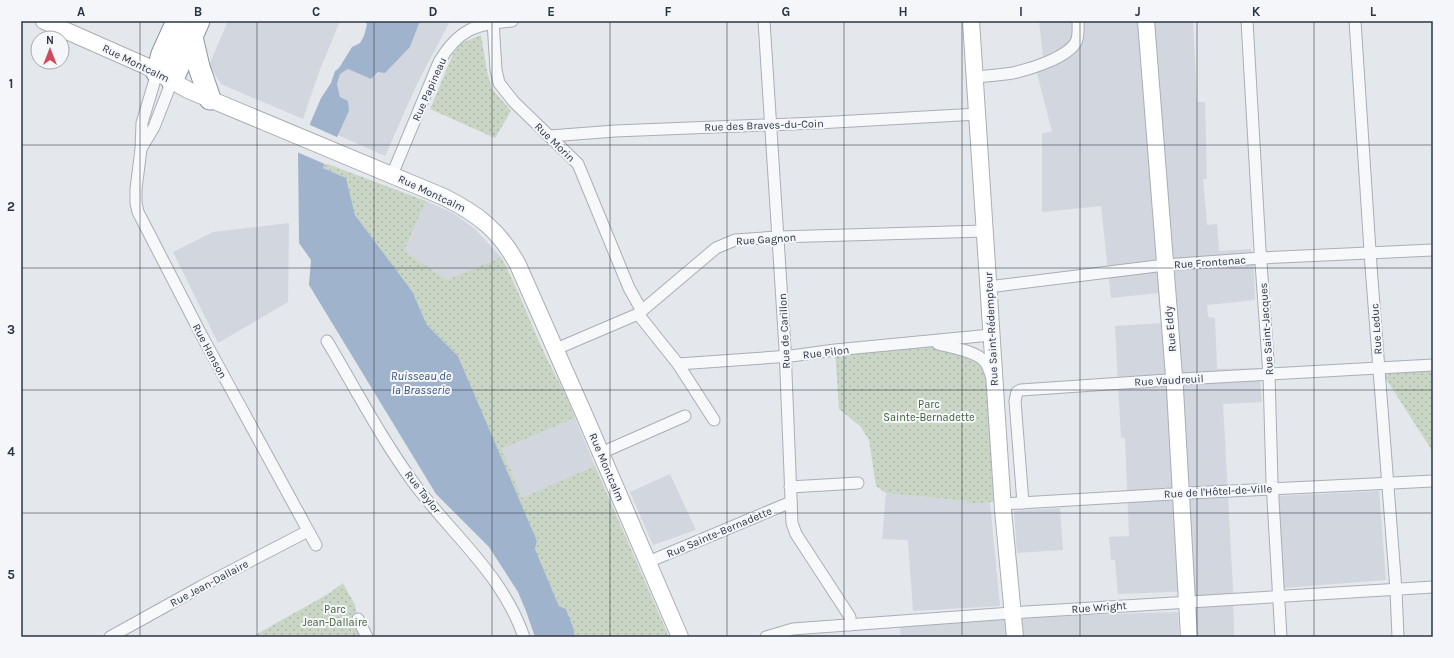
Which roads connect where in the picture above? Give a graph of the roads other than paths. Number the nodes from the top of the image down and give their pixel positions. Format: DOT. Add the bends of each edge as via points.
graph roads {
  1 [pos="44,21"];
  2 [pos="177,21"];
  3 [pos="512,21"];
  4 [pos="764,21"];
  5 [pos="971,21"];
  6 [pos="1078,21"];
  7 [pos="1146,21"];
  8 [pos="1247,21"];
  9 [pos="1355,21"];
  10 [pos="493,22"];
  11 [pos="195,29"];
  12 [pos="165,77"];
  13 [pos="975,77"];
  14 [pos="210,99"];
  15 [pos="978,114"];
  16 [pos="770,125"];
  17 [pos="550,136"];
  18 [pos="141,149"];
  19 [pos="392,175"];
  20 [pos="985,231"];
  21 [pos="778,238"];
  22 [pos="1433,250"];
  23 [pos="1371,253"];
  24 [pos="1261,258"];
  25 [pos="1165,265"];
  26 [pos="988,287"];
  27 [pos="640,313"];
  28 [pos="991,335"];
  29 [pos="327,341"];
  30 [pos="927,342"];
  31 [pos="556,349"];
  32 [pos="785,357"];
  33 [pos="678,364"];
  34 [pos="1433,366"];
  35 [pos="1379,368"];
  36 [pos="1269,375"];
  37 [pos="1174,380"];
  38 [pos="994,386"];
  39 [pos="685,416"];
  40 [pos="714,420"];
  41 [pos="601,453"];
  42 [pos="1433,481"];
  43 [pos="858,483"];
  44 [pos="1388,483"];
  45 [pos="790,487"];
  46 [pos="1272,489"];
  47 [pos="1181,493"];
  48 [pos="791,502"];
  49 [pos="1023,503"];
  50 [pos="1003,504"];
  51 [pos="308,531"];
  52 [pos="316,545"];
  53 [pos="648,562"];
  54 [pos="1433,587"];
  55 [pos="1396,590"];
  56 [pos="1278,596"];
  57 [pos="1187,601"];
  58 [pos="1012,612"];
  59 [pos="358,619"];
  60 [pos="850,625"];
  61 [pos="110,637"];
  62 [pos="367,637"];
  63 [pos="524,637"];
  64 [pos="680,637"];
  65 [pos="766,637"];
  66 [pos="1015,637"];
  67 [pos="1189,637"];
  68 [pos="1281,637"];
  69 [pos="1398,637"];
  1 -- 12 [label="main road, Rue Montcalm"];
  2 -- 12 [label="highway" via="162,54"];
  3 -- 10 [label="street, Rue Papineau"];
  4 -- 16 [label="street, Rue de Carillon"];
  5 -- 13 [label="main road, Rue Saint-Rédempteur"];
  6 -- 13 [label="street" via="1077,41 1063,54 1023,70"];
  7 -- 25 [label="main road, Rue Eddy"];
  8 -- 24 [label="street, Rue Saint-Jacques"];
  9 -- 23 [label="street, Rue Leduc"];
  10 -- 17 [label="street, Rue Morin" via="499,83 514,102"];
  10 -- 19 [label="street, Rue Papineau" via="476,26 464,33 443,56"];
  11 -- 12 [label="highway"];
  11 -- 14 [label="highway" via="199,67"];
  12 -- 14 [label="main road, Rue Montcalm"];
  12 -- 18 [label="street, Rue Hanson" via="154,127"];
  12 -- 18 [label="street, Rue Hanson" via="142,123"];
  13 -- 15 [label="main road, Rue Saint-Rédempteur"];
  14 -- 19 [label="main road, Rue Montcalm"];
  15 -- 16 [label="street, Rue des Braves-du-Coin"];
  15 -- 20 [label="main road, Rue Saint-Rédempteur"];
  16 -- 17 [label="street, Rue des Braves-du-Coin"];
  16 -- 21 [label="street, Rue de Carillon"];
  17 -- 27 [label="street, Rue Morin" via="578,164"];
  18 -- 51 [label="street, Rue Hanson" via="136,189 139,216"];
  19 -- 31 [label="main road, Rue Montcalm" via="457,203 491,227 518,265"];
  20 -- 21 [label="street, Rue Gagnon"];
  20 -- 26 [label="main road, Rue Saint-Rédempteur"];
  21 -- 27 [label="street, Rue Gagnon" via="735,240 716,248"];
  21 -- 32 [label="street, Rue de Carillon"];
  22 -- 23 [label="street, Rue Frontenac"];
  23 -- 24 [label="street, Rue Frontenac"];
  23 -- 35 [label="street, Rue Leduc"];
  24 -- 25 [label="street, Rue Frontenac"];
  24 -- 36 [label="street, Rue Saint-Jacques"];
  25 -- 26 [label="street, Rue Frontenac"];
  25 -- 37 [label="main road, Rue Eddy"];
  26 -- 28 [label="main road, Rue Saint-Rédempteur"];
  27 -- 31 [label="street, Rue Gagnon"];
  27 -- 33 [label="street, Rue Morin"];
  28 -- 30 [label="street, Rue Pilon"];
  28 -- 38 [label="main road, Rue Saint-Rédempteur"];
  29 -- 63 [label="street, Rue Taylor" via="413,482 495,580"];
  30 -- 32 [label="street, Rue Pilon"];
  30 -- 38 [label="street, Rue Pilon" via="967,351 980,357 985,362"];
  31 -- 41 [label="main road, Rue Montcalm"];
  32 -- 33 [label="street, Rue Pilon"];
  32 -- 45 [label="street, Rue de Carillon"];
  33 -- 40 [label="street, Rue Morin"];
  34 -- 35 [label="street, Rue Vaudreuil"];
  35 -- 36 [label="street, Rue Vaudreuil"];
  35 -- 44 [label="street, Rue Leduc"];
  36 -- 37 [label="street, Rue Vaudreuil"];
  36 -- 46 [label="street, Rue Saint-Jacques"];
  37 -- 47 [label="main road, Rue Eddy"];
  37 -- 49 [label="street, Rue Vaudreuil" via="1026,389 1017,392 1015,401"];
  38 -- 50 [label="main road, Rue Saint-Rédempteur"];
  39 -- 41 [label="street"];
  41 -- 53 [label="main road, Rue Montcalm"];
  42 -- 44 [label="street, Rue de l'Hôtel-de-Ville"];
  43 -- 45 [label="street"];
  44 -- 46 [label="street, Rue de l'Hôtel-de-Ville"];
  44 -- 55 [label="street, Rue Leduc"];
  45 -- 48 [label="street, Rue de Carillon"];
  46 -- 47 [label="street, Rue de l'Hôtel-de-Ville"];
  46 -- 56 [label="street, Rue Saint-Jacques"];
  47 -- 49 [label="street, Rue de l'Hôtel-de-Ville"];
  47 -- 57 [label="main road, Rue Eddy"];
  48 -- 53 [label="street, Rue Sainte-Bernadette"];
  48 -- 60 [label="street, Rue de Carillon" via="793,529 850,617"];
  49 -- 50 [label="street, Rue de l'Hôtel-de-Ville"];
  50 -- 58 [label="main road, Rue Saint-Rédempteur"];
  51 -- 52 [label="street, Rue Hanson"];
  51 -- 61 [label="street, Rue Jean-Dallaire"];
  53 -- 64 [label="main road, Rue Montcalm"];
  54 -- 55 [label="street, Rue Wright"];
  55 -- 56 [label="street, Rue Wright"];
  55 -- 69 [label="street, Rue Leduc"];
  56 -- 57 [label="street, Rue Wright"];
  56 -- 68 [label="street, Rue Saint-Jacques"];
  57 -- 58 [label="street, Rue Wright"];
  57 -- 67 [label="main road, Rue Eddy"];
  58 -- 60 [label="street, Rue Wright"];
  58 -- 66 [label="main road, Rue Saint-Rédempteur"];
  59 -- 62 [label="street"];
  60 -- 65 [label="street, Rue Wright" via="793,629"];
}
